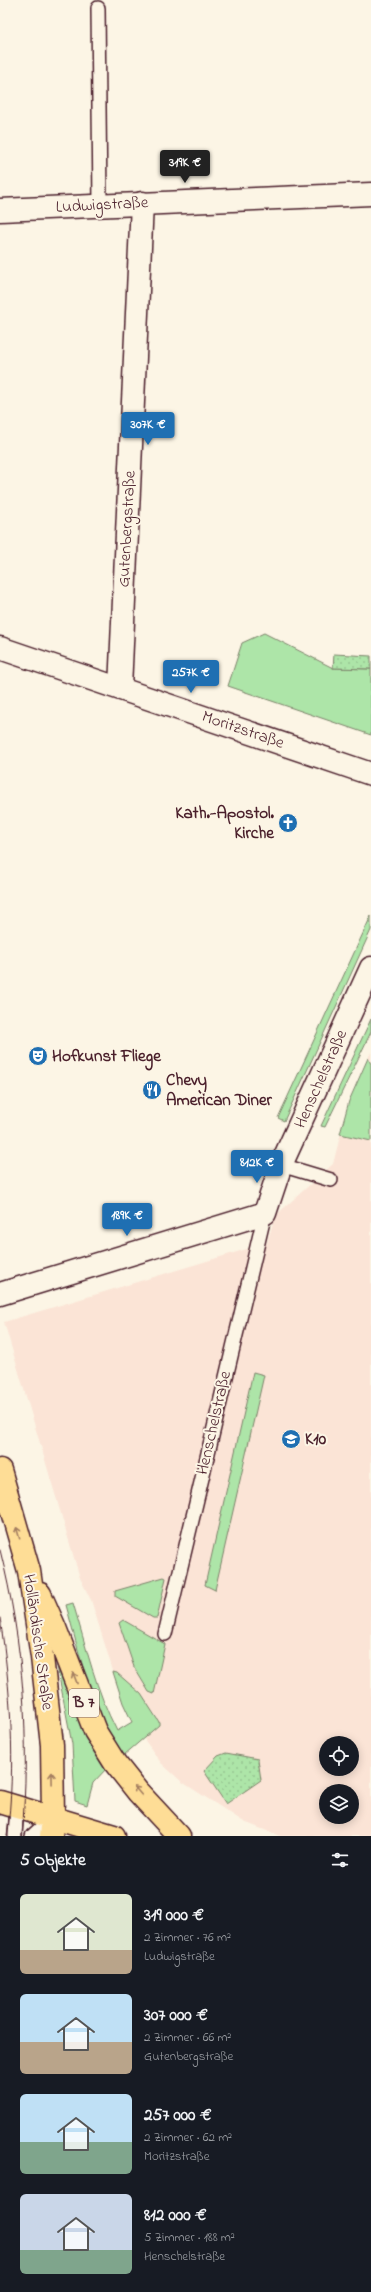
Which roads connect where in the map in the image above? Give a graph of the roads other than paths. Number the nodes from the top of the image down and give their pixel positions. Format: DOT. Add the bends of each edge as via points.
graph roads {
  1 [pos="98,8"];
  2 [pos="371,194"];
  3 [pos="142,203"];
  4 [pos="100,205"];
  5 [pos="0,210"];
  6 [pos="0,648"];
  7 [pos="120,688"];
  8 [pos="371,774"];
  9 [pos="371,968"];
  10 [pos="281,1165"];
  11 [pos="331,1180"];
  12 [pos="265,1213"];
  13 [pos="0,1294"];
  14 [pos="0,1470"];
  15 [pos="29,1571"];
  16 [pos="166,1634"];
  17 [pos="8,1804"];
  18 [pos="52,1826"];
  19 [pos="15,1836"];
  20 [pos="32,1836"];
  21 [pos="114,1836"];
  22 [pos="179,1836"];
  1 -- 4 [label="lane"];
  2 -- 3 [label="street, Ludwigstraße"];
  3 -- 4 [label="street, Ludwigstraße"];
  3 -- 7 [label="street, Gutenbergstraße"];
  4 -- 5 [label="street, Ludwigstraße"];
  6 -- 7 [label="street, Moritzstraße"];
  7 -- 8 [label="street, Moritzstraße"];
  9 -- 10 [label="street, Henschelstraße"];
  10 -- 11 [label="lane"];
  10 -- 12 [label="street, Henschelstraße"];
  12 -- 13 [label="street"];
  12 -- 16 [label="lane, Henschelstraße"];
  15 -- 14 [label="main road, Holländische Straße / B 7, one-way"];
  18 -- 15 [label="main road, Holländische Straße, one-way" via="52,1746"];
  22 -- 15 [label="main road, B 7, one-way" via="138,1792 95,1731 55,1628"];
  17 -- 18 [label="main road"];
  17 -- 19 [label="lane"];
  18 -- 20 [label="lane"];
  18 -- 21 [label="main road"];
}
